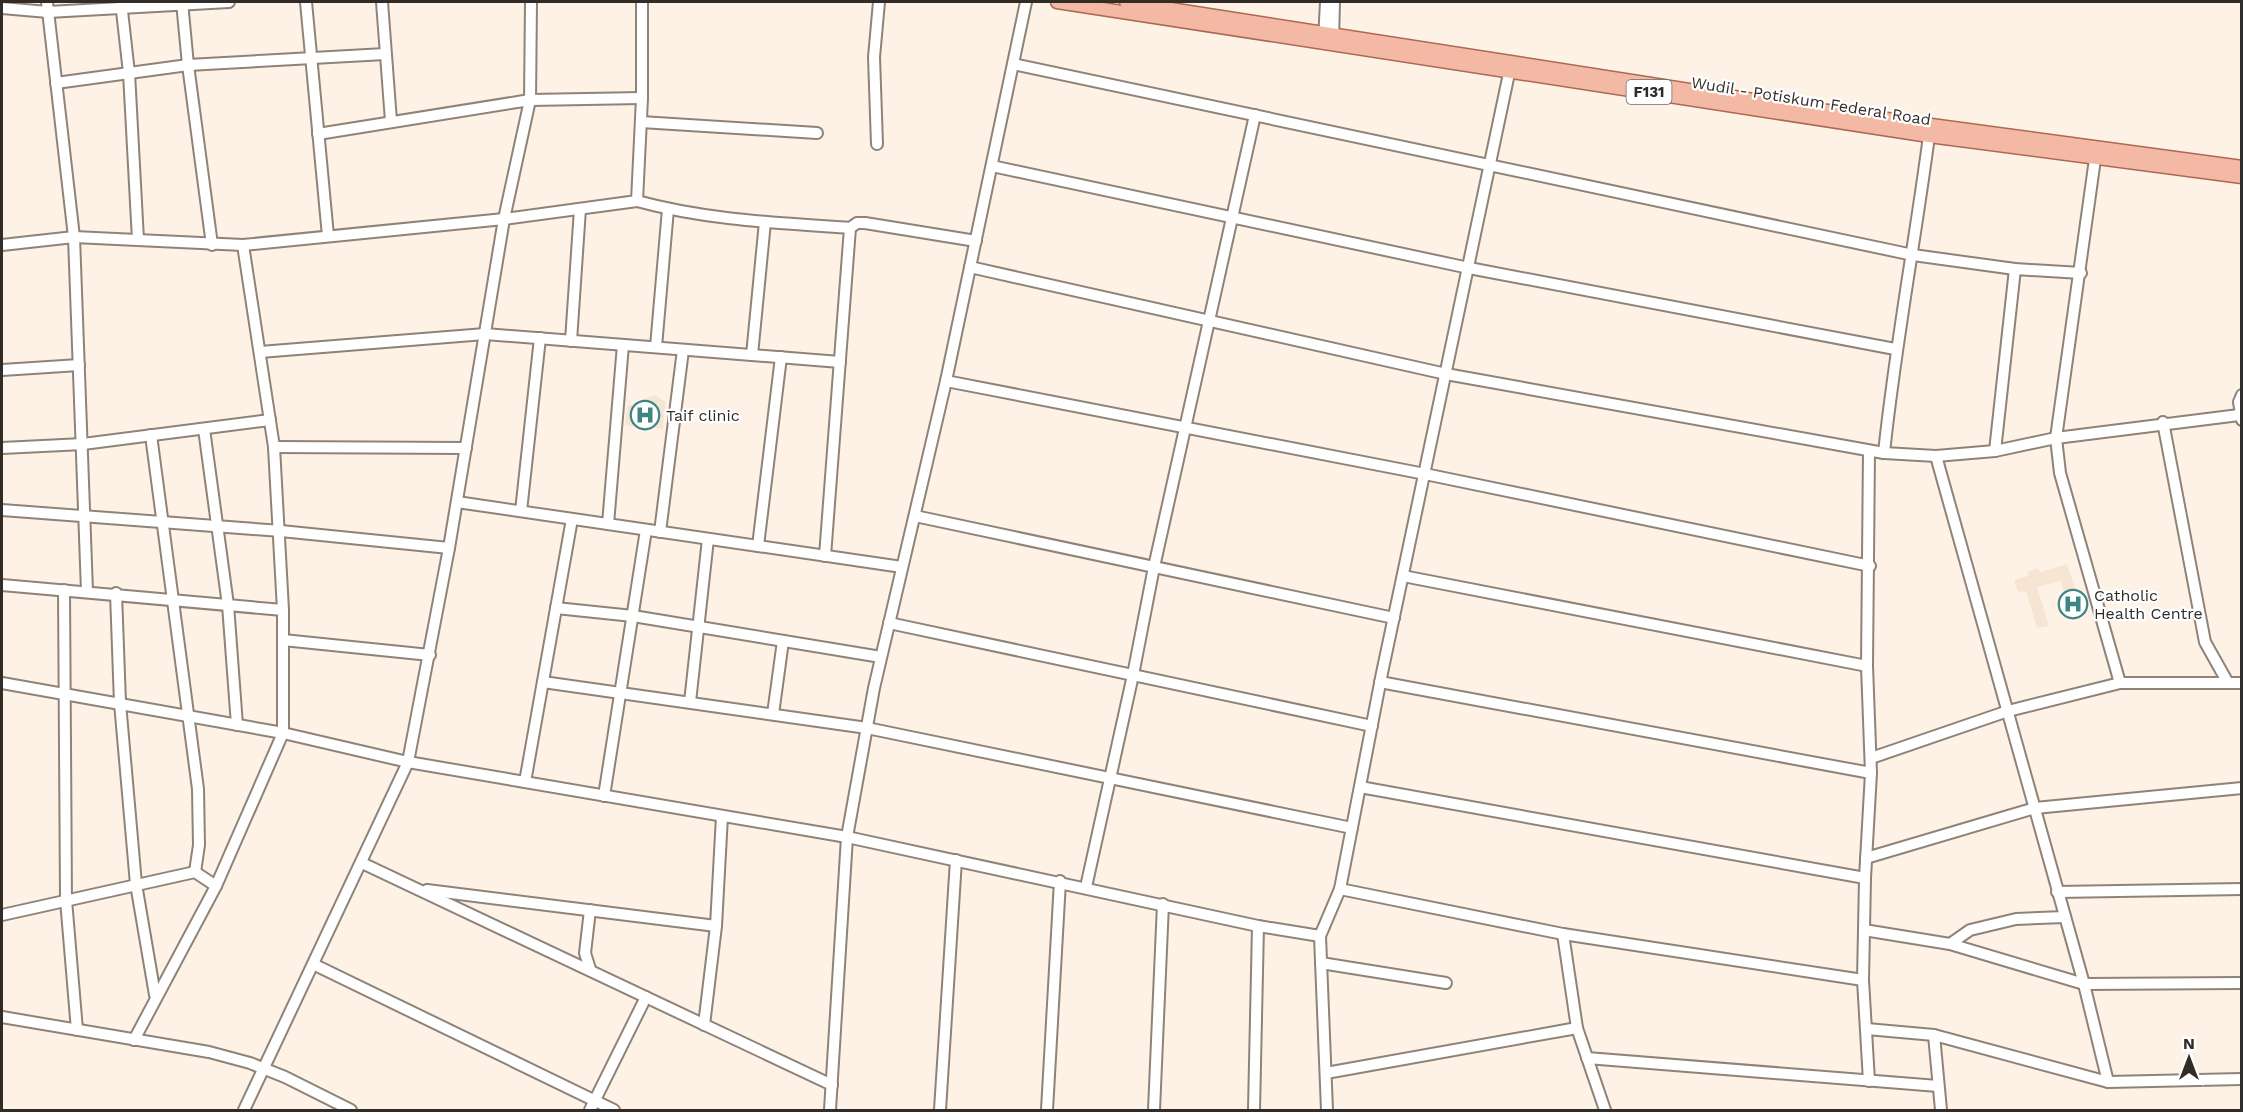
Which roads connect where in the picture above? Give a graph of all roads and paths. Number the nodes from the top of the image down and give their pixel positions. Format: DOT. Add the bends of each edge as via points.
graph roads {
  1 [pos="229,2"];
  2 [pos="306,2"];
  3 [pos="382,2"];
  4 [pos="531,2"];
  5 [pos="643,2"];
  6 [pos="879,2"];
  7 [pos="1026,2"];
  8 [pos="1060,2"];
  9 [pos="1126,2"];
  10 [pos="1326,2"];
  11 [pos="1334,2"];
  12 [pos="182,3"];
  13 [pos="121,5"];
  14 [pos="48,7"];
  15 [pos="2,8"];
  16 [pos="1329,37"];
  17 [pos="385,54"];
  18 [pos="311,58"];
  19 [pos="1013,64"];
  20 [pos="188,65"];
  21 [pos="1510,67"];
  22 [pos="129,73"];
  23 [pos="56,83"];
  24 [pos="642,98"];
  25 [pos="530,100"];
  26 [pos="1255,115"];
  27 [pos="391,121"];
  28 [pos="641,122"];
  29 [pos="1915,129"];
  30 [pos="817,133"];
  31 [pos="318,134"];
  32 [pos="1929,136"];
  33 [pos="877,144"];
  34 [pos="2096,152"];
  35 [pos="1492,164"];
  36 [pos="992,166"];
  37 [pos="2241,167"];
  38 [pos="2241,177"];
  39 [pos="637,201"];
  40 [pos="580,209"];
  41 [pos="668,209"];
  42 [pos="1234,218"];
  43 [pos="504,219"];
  44 [pos="765,222"];
  45 [pos="850,228"];
  46 [pos="328,236"];
  47 [pos="74,237"];
  48 [pos="138,240"];
  49 [pos="976,241"];
  50 [pos="243,244"];
  51 [pos="2,245"];
  52 [pos="212,245"];
  53 [pos="1913,255"];
  54 [pos="970,267"];
  55 [pos="1469,268"];
  56 [pos="2015,269"];
  57 [pos="2081,273"];
  58 [pos="1210,321"];
  59 [pos="485,334"];
  60 [pos="540,338"];
  61 [pos="571,341"];
  62 [pos="623,345"];
  63 [pos="656,347"];
  64 [pos="1895,349"];
  65 [pos="683,350"];
  66 [pos="260,352"];
  67 [pos="752,355"];
  68 [pos="781,357"];
  69 [pos="840,362"];
  70 [pos="79,365"];
  71 [pos="2,370"];
  72 [pos="1446,374"];
  73 [pos="946,381"];
  74 [pos="2241,395"];
  75 [pos="2240,417"];
  76 [pos="270,420"];
  77 [pos="2163,422"];
  78 [pos="1185,428"];
  79 [pos="204,429"];
  80 [pos="151,435"];
  81 [pos="2056,438"];
  82 [pos="83,444"];
  83 [pos="274,447"];
  84 [pos="2,448"];
  85 [pos="466,448"];
  86 [pos="1869,451"];
  87 [pos="1995,451"];
  88 [pos="1884,453"];
  89 [pos="1936,456"];
  90 [pos="1425,474"];
  91 [pos="457,502"];
  92 [pos="2,510"];
  93 [pos="521,511"];
  94 [pos="915,516"];
  95 [pos="85,518"];
  96 [pos="572,519"];
  97 [pos="162,523"];
  98 [pos="608,524"];
  99 [pos="219,527"];
  100 [pos="646,530"];
  101 [pos="280,531"];
  102 [pos="660,532"];
  103 [pos="708,539"];
  104 [pos="758,546"];
  105 [pos="449,548"];
  106 [pos="825,556"];
  107 [pos="1870,566"];
  108 [pos="902,567"];
  109 [pos="1154,567"];
  110 [pos="1403,576"];
  111 [pos="2,585"];
  112 [pos="64,590"];
  113 [pos="87,591"];
  114 [pos="117,593"];
  115 [pos="172,599"];
  116 [pos="228,605"];
  117 [pos="556,608"];
  118 [pos="283,610"];
  119 [pos="633,616"];
  120 [pos="1394,618"];
  121 [pos="889,623"];
  122 [pos="699,628"];
  123 [pos="283,640"];
  124 [pos="783,641"];
  125 [pos="430,655"];
  126 [pos="881,657"];
  127 [pos="1867,666"];
  128 [pos="1133,675"];
  129 [pos="543,682"];
  130 [pos="1380,682"];
  131 [pos="2,683"];
  132 [pos="2120,683"];
  133 [pos="2228,683"];
  134 [pos="2241,683"];
  135 [pos="621,692"];
  136 [pos="63,693"];
  137 [pos="690,702"];
  138 [pos="120,703"];
  139 [pos="2008,711"];
  140 [pos="773,714"];
  141 [pos="187,716"];
  142 [pos="237,725"];
  143 [pos="1372,726"];
  144 [pos="867,728"];
  145 [pos="283,734"];
  146 [pos="1870,758"];
  147 [pos="408,762"];
  148 [pos="1871,773"];
  149 [pos="1110,778"];
  150 [pos="525,782"];
  151 [pos="1360,787"];
  152 [pos="2241,788"];
  153 [pos="604,796"];
  154 [pos="2035,808"];
  155 [pos="722,816"];
  156 [pos="1352,828"];
  157 [pos="847,837"];
  158 [pos="1866,858"];
  159 [pos="956,860"];
  160 [pos="362,863"];
  161 [pos="195,872"];
  162 [pos="1864,878"];
  163 [pos="1060,881"];
  164 [pos="136,884"];
  165 [pos="216,886"];
  166 [pos="1086,887"];
  167 [pos="415,888"];
  168 [pos="1340,889"];
  169 [pos="2241,889"];
  170 [pos="2057,892"];
  171 [pos="66,900"];
  172 [pos="1162,904"];
  173 [pos="590,910"];
  174 [pos="2,915"];
  175 [pos="2065,917"];
  176 [pos="716,926"];
  177 [pos="1258,926"];
  178 [pos="1864,930"];
  179 [pos="1563,934"];
  180 [pos="1320,936"];
  181 [pos="1950,944"];
  182 [pos="1321,963"];
  183 [pos="315,965"];
  184 [pos="590,969"];
  185 [pos="1863,980"];
  186 [pos="1446,983"];
  187 [pos="2241,983"];
  188 [pos="2084,984"];
  189 [pos="155,995"];
  190 [pos="646,997"];
  191 [pos="2,1017"];
  192 [pos="704,1025"];
  193 [pos="1577,1028"];
  194 [pos="1867,1029"];
  195 [pos="77,1030"];
  196 [pos="1934,1035"];
  197 [pos="134,1040"];
  198 [pos="1587,1058"];
  199 [pos="266,1070"];
  200 [pos="1326,1073"];
  201 [pos="2241,1079"];
  202 [pos="1869,1080"];
  203 [pos="2108,1082"];
  204 [pos="832,1085"];
  205 [pos="1938,1086"];
  206 [pos="593,1106"];
  207 [pos="244,1110"];
  208 [pos="351,1110"];
  209 [pos="614,1110"];
  210 [pos="830,1110"];
  211 [pos="940,1110"];
  212 [pos="1047,1110"];
  213 [pos="1154,1110"];
  214 [pos="1254,1110"];
  215 [pos="1327,1110"];
  216 [pos="1605,1110"];
  217 [pos="1941,1110"];
  1 -- 12 [label="street"];
  2 -- 18 [label="street"];
  3 -- 17 [label="street"];
  4 -- 25 [label="street"];
  5 -- 24 [label="street"];
  6 -- 33 [label="street" via="874,57"];
  7 -- 19 [label="street"];
  8 -- 16 [label="main road, Wudil - Potiskum Federal Road / F131"];
  9 -- 16 [label="main road, Wudil - Potiskum Federal Road / F131"];
  10 -- 16 [label="street"];
  11 -- 16 [label="street"];
  12 -- 13 [label="street"];
  12 -- 20 [label="street"];
  13 -- 14 [label="street"];
  13 -- 22 [label="street"];
  14 -- 15 [label="street"];
  14 -- 23 [label="street"];
  16 -- 21 [label="main road, Wudil - Potiskum Federal Road / F131"];
  17 -- 18 [label="street"];
  17 -- 27 [label="street"];
  18 -- 20 [label="street"];
  18 -- 31 [label="street"];
  19 -- 26 [label="street"];
  19 -- 36 [label="street"];
  20 -- 22 [label="street"];
  20 -- 52 [label="street"];
  21 -- 29 [label="main road, Wudil - Potiskum Federal Road / F131"];
  21 -- 35 [label="street"];
  22 -- 23 [label="street"];
  22 -- 48 [label="street"];
  23 -- 47 [label="street"];
  24 -- 25 [label="street"];
  24 -- 28 [label="street"];
  25 -- 27 [label="street"];
  25 -- 43 [label="street"];
  26 -- 35 [label="street"];
  26 -- 42 [label="street"];
  27 -- 31 [label="street"];
  28 -- 30 [label="street"];
  28 -- 39 [label="street"];
  29 -- 32 [label="main road, Wudil - Potiskum Federal Road / F131"];
  29 -- 34 [label="main road, Wudil - Potiskum Federal Road / F131"];
  31 -- 46 [label="street"];
  32 -- 34 [label="main road, Wudil - Potiskum Federal Road / F131"];
  32 -- 53 [label="street"];
  34 -- 37 [label="main road, Wudil - Potiskum Federal Road / F131"];
  34 -- 38 [label="main road, Wudil - Potiskum Federal Road / F131"];
  34 -- 57 [label="street"];
  35 -- 53 [label="street"];
  35 -- 55 [label="street"];
  36 -- 42 [label="street"];
  36 -- 49 [label="street"];
  39 -- 40 [label="street"];
  39 -- 41 [label="street"];
  40 -- 43 [label="street"];
  40 -- 61 [label="street"];
  41 -- 44 [label="street"];
  41 -- 63 [label="street"];
  42 -- 55 [label="street"];
  42 -- 58 [label="street"];
  43 -- 46 [label="street"];
  43 -- 59 [label="street"];
  44 -- 45 [label="street"];
  44 -- 67 [label="street"];
  45 -- 49 [label="street" via="865,223"];
  45 -- 69 [label="street"];
  46 -- 50 [label="street"];
  47 -- 48 [label="street"];
  47 -- 51 [label="street"];
  47 -- 70 [label="street"];
  48 -- 52 [label="street"];
  49 -- 54 [label="street"];
  50 -- 52 [label="street"];
  50 -- 66 [label="street"];
  53 -- 56 [label="street"];
  53 -- 64 [label="street"];
  54 -- 58 [label="street"];
  54 -- 73 [label="street"];
  55 -- 64 [label="street"];
  55 -- 72 [label="street"];
  56 -- 57 [label="street"];
  56 -- 87 [label="street"];
  57 -- 81 [label="street"];
  58 -- 72 [label="street"];
  58 -- 78 [label="street"];
  59 -- 60 [label="street"];
  59 -- 66 [label="street"];
  59 -- 85 [label="street"];
  60 -- 61 [label="street"];
  60 -- 93 [label="street"];
  61 -- 62 [label="street"];
  62 -- 63 [label="street"];
  62 -- 98 [label="street"];
  63 -- 65 [label="street"];
  64 -- 88 [label="street"];
  65 -- 67 [label="street"];
  65 -- 102 [label="street"];
  66 -- 76 [label="street"];
  67 -- 68 [label="street"];
  68 -- 69 [label="street"];
  68 -- 104 [label="street"];
  69 -- 106 [label="street"];
  70 -- 71 [label="street"];
  70 -- 82 [label="street"];
  72 -- 86 [label="street"];
  72 -- 90 [label="street"];
  73 -- 78 [label="street"];
  73 -- 94 [label="street"];
  74 -- 75 [label="street"];
  75 -- 77 [label="street"];
  76 -- 79 [label="street"];
  76 -- 83 [label="street"];
  77 -- 81 [label="street"];
  77 -- 133 [label="street" via="2205,642"];
  78 -- 90 [label="street"];
  78 -- 109 [label="street"];
  79 -- 80 [label="street"];
  79 -- 99 [label="street"];
  80 -- 82 [label="street"];
  80 -- 97 [label="street"];
  81 -- 87 [label="street"];
  81 -- 132 [label="street" via="2060,473"];
  82 -- 84 [label="street"];
  82 -- 95 [label="street"];
  83 -- 85 [label="street"];
  83 -- 101 [label="street"];
  85 -- 91 [label="street"];
  86 -- 88 [label="street"];
  86 -- 107 [label="street"];
  87 -- 89 [label="street"];
  88 -- 89 [label="street"];
  89 -- 139 [label="street"];
  90 -- 107 [label="street"];
  90 -- 110 [label="street"];
  91 -- 93 [label="street"];
  91 -- 105 [label="street"];
  92 -- 95 [label="street"];
  93 -- 96 [label="street"];
  94 -- 108 [label="street"];
  94 -- 109 [label="street"];
  95 -- 97 [label="street"];
  95 -- 113 [label="street"];
  96 -- 98 [label="street"];
  96 -- 117 [label="street"];
  97 -- 99 [label="street"];
  97 -- 115 [label="street"];
  98 -- 100 [label="street"];
  99 -- 101 [label="street"];
  99 -- 116 [label="street"];
  100 -- 102 [label="street"];
  100 -- 119 [label="street"];
  101 -- 105 [label="street"];
  101 -- 118 [label="street"];
  102 -- 103 [label="street"];
  103 -- 104 [label="street"];
  103 -- 122 [label="street"];
  104 -- 106 [label="street"];
  105 -- 125 [label="street"];
  106 -- 108 [label="street"];
  107 -- 127 [label="street"];
  108 -- 121 [label="street"];
  109 -- 120 [label="street"];
  109 -- 128 [label="street"];
  110 -- 120 [label="street"];
  110 -- 127 [label="street"];
  111 -- 112 [label="street"];
  112 -- 113 [label="street"];
  112 -- 136 [label="street"];
  113 -- 114 [label="street"];
  114 -- 115 [label="street"];
  114 -- 138 [label="street"];
  115 -- 116 [label="street"];
  115 -- 141 [label="street"];
  116 -- 118 [label="street"];
  116 -- 142 [label="street"];
  117 -- 119 [label="street"];
  117 -- 129 [label="street"];
  118 -- 123 [label="street"];
  119 -- 122 [label="street"];
  119 -- 135 [label="street"];
  120 -- 130 [label="street"];
  121 -- 126 [label="street"];
  121 -- 128 [label="street"];
  122 -- 124 [label="street"];
  122 -- 137 [label="street"];
  123 -- 125 [label="street"];
  123 -- 145 [label="street"];
  124 -- 126 [label="street"];
  124 -- 140 [label="street"];
  125 -- 147 [label="street"];
  126 -- 144 [label="street"];
  127 -- 146 [label="street"];
  128 -- 143 [label="street"];
  128 -- 149 [label="street"];
  129 -- 135 [label="street"];
  129 -- 150 [label="street"];
  130 -- 143 [label="street"];
  130 -- 148 [label="street"];
  131 -- 136 [label="street"];
  132 -- 133 [label="street"];
  132 -- 139 [label="street"];
  133 -- 134 [label="street"];
  135 -- 137 [label="street"];
  135 -- 153 [label="street"];
  136 -- 138 [label="street"];
  136 -- 171 [label="street"];
  137 -- 140 [label="street"];
  138 -- 141 [label="street"];
  138 -- 164 [label="street"];
  139 -- 146 [label="street"];
  139 -- 154 [label="street"];
  140 -- 144 [label="street"];
  141 -- 142 [label="street"];
  141 -- 161 [label="street" via="199,799"];
  142 -- 145 [label="street"];
  143 -- 151 [label="street"];
  144 -- 149 [label="street"];
  144 -- 157 [label="street"];
  145 -- 147 [label="street"];
  145 -- 165 [label="street"];
  146 -- 148 [label="street"];
  147 -- 150 [label="street"];
  147 -- 160 [label="street"];
  148 -- 158 [label="street"];
  149 -- 156 [label="street"];
  149 -- 166 [label="street"];
  150 -- 153 [label="street"];
  151 -- 156 [label="street"];
  151 -- 162 [label="street"];
  152 -- 154 [label="street"];
  153 -- 155 [label="street"];
  154 -- 158 [label="street"];
  154 -- 170 [label="street"];
  155 -- 157 [label="street"];
  155 -- 176 [label="street"];
  156 -- 168 [label="street"];
  157 -- 159 [label="street"];
  157 -- 204 [label="street"];
  158 -- 162 [label="street"];
  159 -- 163 [label="street"];
  159 -- 211 [label="street"];
  160 -- 167 [label="street"];
  160 -- 183 [label="street"];
  161 -- 164 [label="street"];
  161 -- 165 [label="street"];
  162 -- 178 [label="street"];
  163 -- 166 [label="street"];
  163 -- 212 [label="street"];
  164 -- 171 [label="street"];
  164 -- 189 [label="street"];
  165 -- 189 [label="street"];
  166 -- 172 [label="street"];
  167 -- 173 [label="street"];
  167 -- 184 [label="street"];
  168 -- 179 [label="street"];
  168 -- 180 [label="street"];
  169 -- 170 [label="street"];
  170 -- 175 [label="street"];
  171 -- 174 [label="street"];
  171 -- 195 [label="street"];
  172 -- 177 [label="street"];
  172 -- 213 [label="street"];
  173 -- 176 [label="street"];
  173 -- 184 [label="street" via="585,953"];
  175 -- 181 [label="street" via="2016,919 1970,930"];
  175 -- 188 [label="street"];
  176 -- 192 [label="street"];
  177 -- 180 [label="street"];
  177 -- 214 [label="street"];
  178 -- 181 [label="street"];
  178 -- 185 [label="street"];
  179 -- 185 [label="street"];
  179 -- 193 [label="street"];
  180 -- 182 [label="street"];
  181 -- 188 [label="street"];
  182 -- 186 [label="street"];
  182 -- 200 [label="street"];
  183 -- 199 [label="street"];
  183 -- 206 [label="street"];
  184 -- 190 [label="street"];
  185 -- 194 [label="street"];
  187 -- 188 [label="street"];
  188 -- 203 [label="street"];
  189 -- 197 [label="street"];
  190 -- 192 [label="street"];
  190 -- 206 [label="street"];
  191 -- 195 [label="street"];
  192 -- 204 [label="street"];
  193 -- 198 [label="street"];
  193 -- 200 [label="street"];
  194 -- 196 [label="street"];
  194 -- 202 [label="street"];
  195 -- 197 [label="street"];
  196 -- 203 [label="street"];
  196 -- 205 [label="street"];
  197 -- 199 [label="street" via="209,1052"];
  198 -- 202 [label="street"];
  198 -- 216 [label="street"];
  199 -- 207 [label="street"];
  199 -- 208 [label="street"];
  200 -- 215 [label="street"];
  201 -- 203 [label="street"];
  202 -- 205 [label="street"];
  204 -- 210 [label="street"];
  205 -- 217 [label="street"];
  206 -- 209 [label="street"];
}
